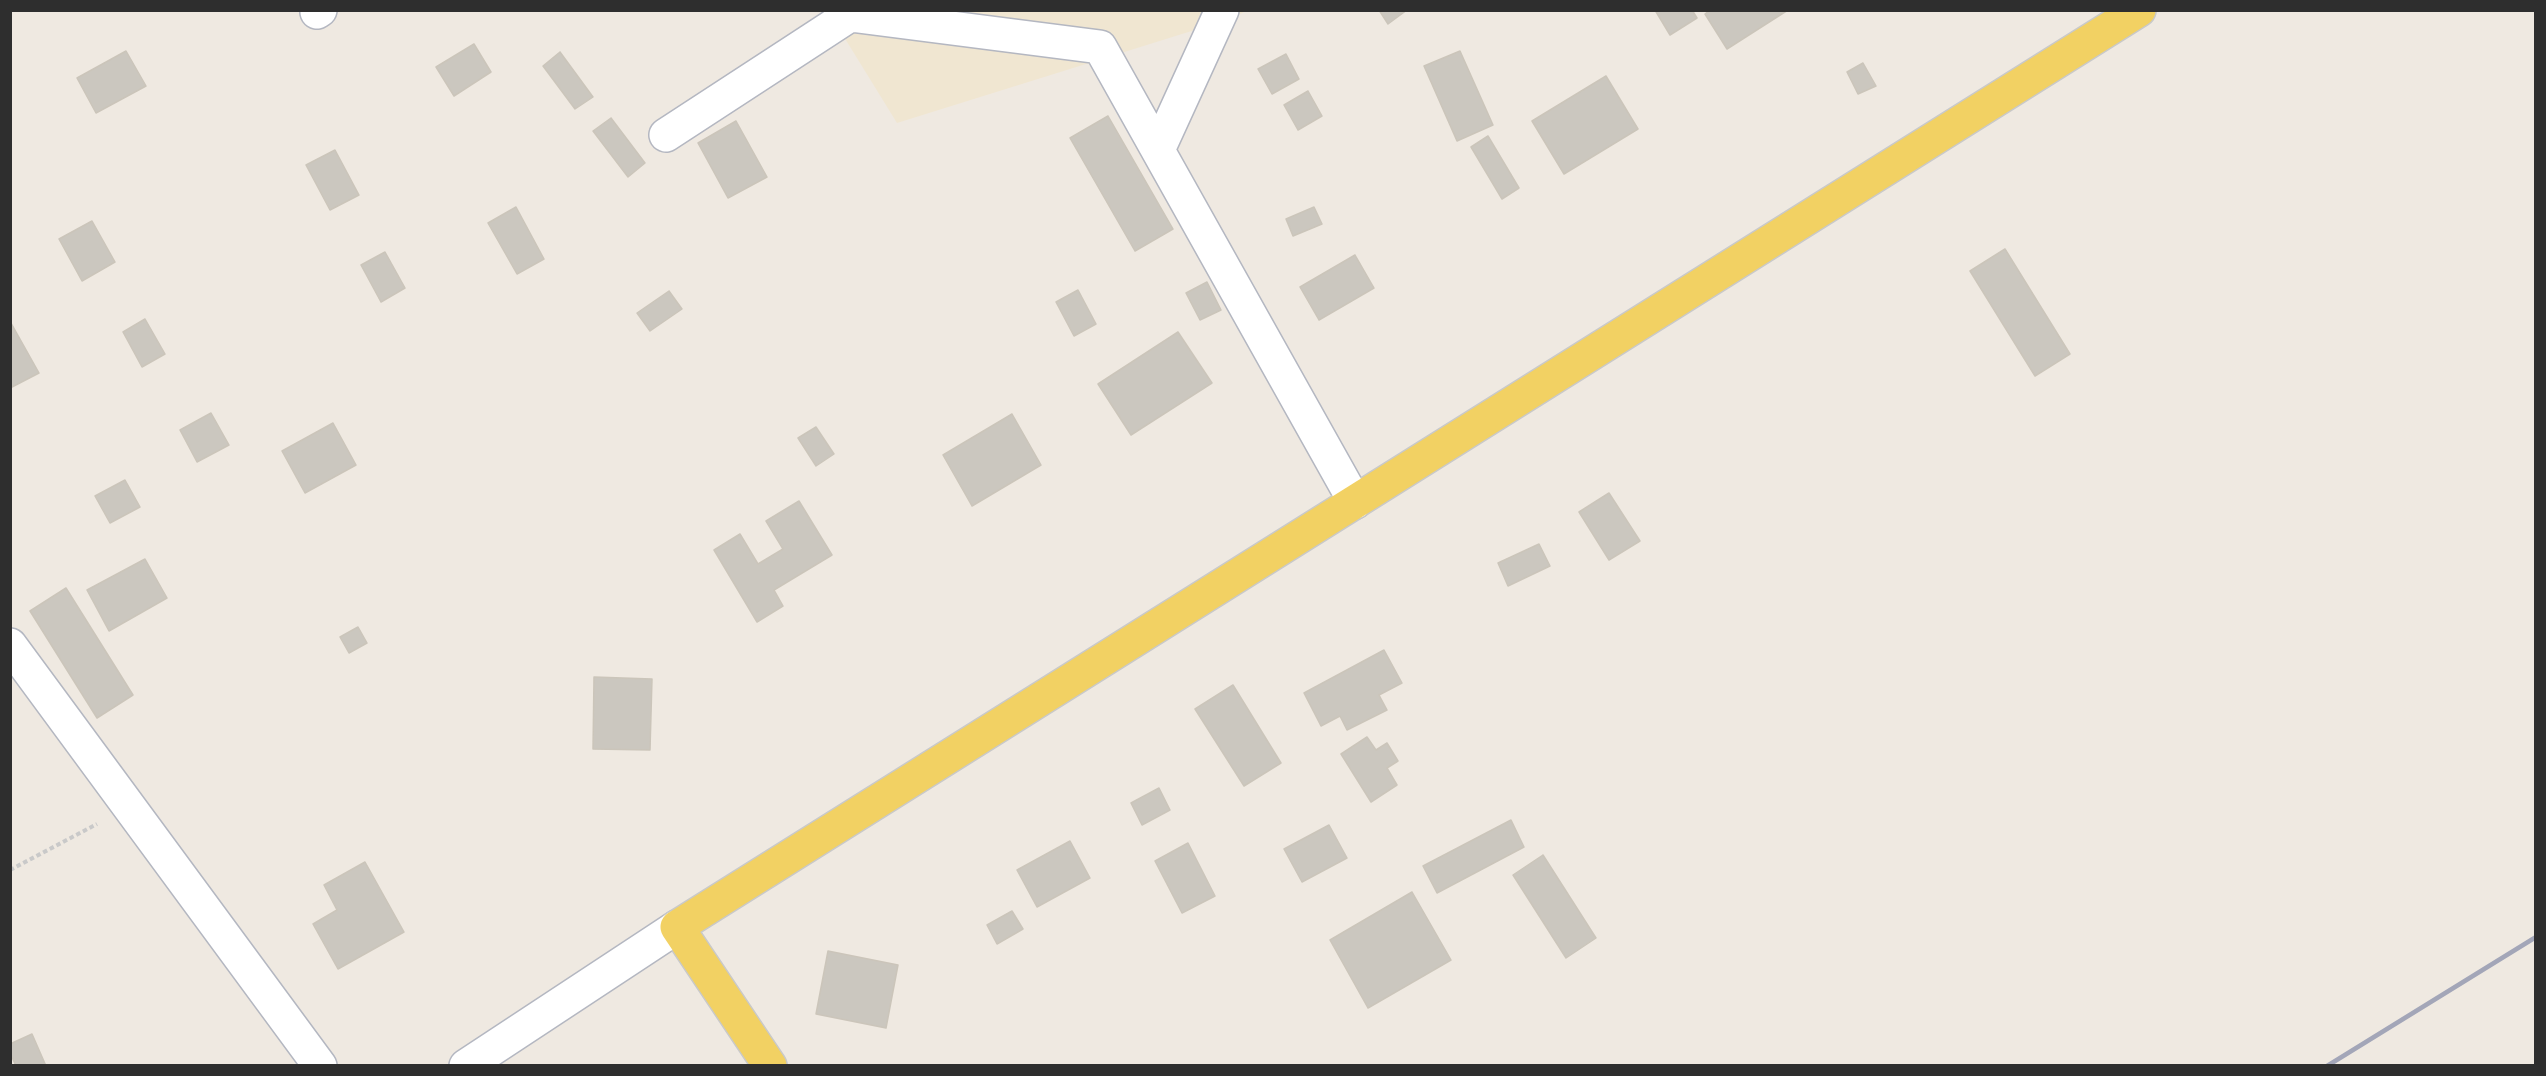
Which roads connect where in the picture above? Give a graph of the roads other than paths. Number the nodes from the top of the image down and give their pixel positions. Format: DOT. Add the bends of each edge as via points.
graph roads {
  1 [pos="1222,10"];
  2 [pos="2139,10"];
  3 [pos="845,13"];
  4 [pos="666,135"];
  5 [pos="1158,150"];
  6 [pos="1354,502"];
  7 [pos="10,645"];
  8 [pos="677,927"];
  9 [pos="320,1065"];
  10 [pos="466,1065"];
  11 [pos="770,1065"];
  1 -- 5 [label="street"];
  2 -- 6 [label="main road"];
  3 -- 4 [label="street"];
  3 -- 5 [label="street" via="1100,47"];
  5 -- 6 [label="street"];
  6 -- 8 [label="main road"];
  7 -- 9 [label="street"];
  8 -- 10 [label="street"];
  8 -- 11 [label="main road"];
}
